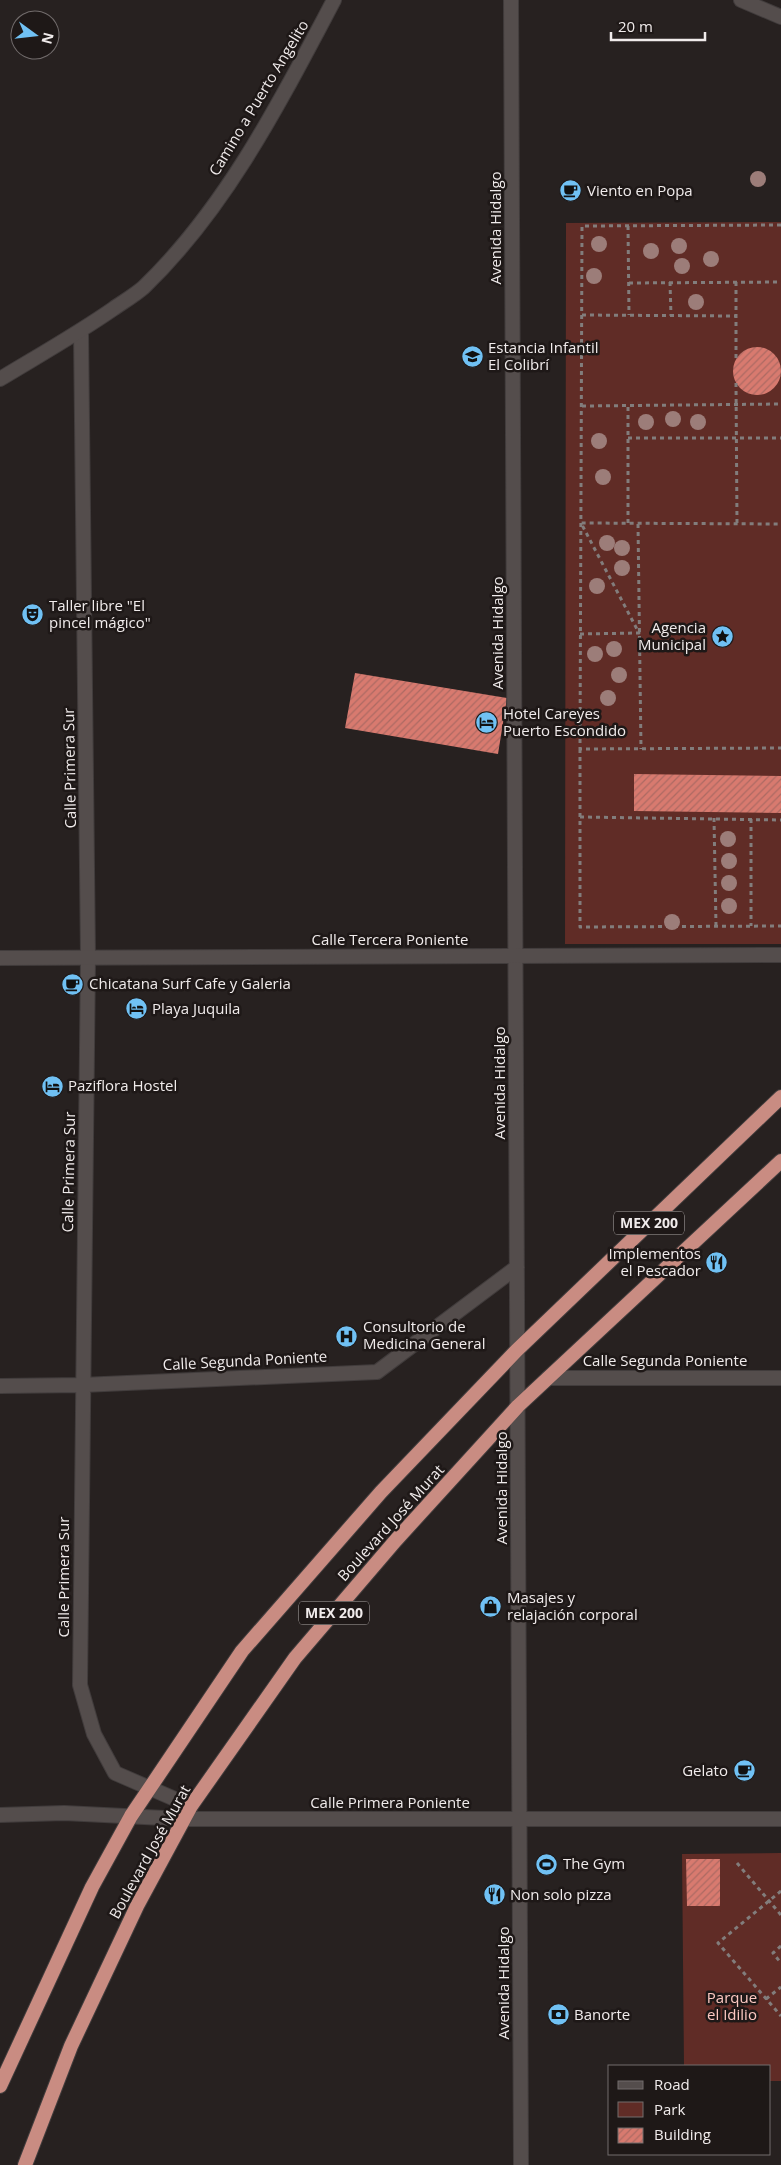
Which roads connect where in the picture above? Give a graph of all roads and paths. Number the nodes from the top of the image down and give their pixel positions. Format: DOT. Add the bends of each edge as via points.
graph roads {
  1 [pos="334,0"];
  2 [pos="511,0"];
  3 [pos="741,0"];
  4 [pos="781,17"];
  5 [pos="781,225"];
  6 [pos="628,226"];
  7 [pos="670,282"];
  8 [pos="736,282"];
  9 [pos="781,282"];
  10 [pos="629,283"];
  11 [pos="582,315"];
  12 [pos="629,315"];
  13 [pos="671,316"];
  14 [pos="736,316"];
  15 [pos="81,332"];
  16 [pos="736,360"];
  17 [pos="0,379"];
  18 [pos="736,383"];
  19 [pos="781,404"];
  20 [pos="736,405"];
  21 [pos="582,406"];
  22 [pos="628,406"];
  23 [pos="628,438"];
  24 [pos="737,438"];
  25 [pos="781,438"];
  26 [pos="581,523"];
  27 [pos="628,523"];
  28 [pos="638,524"];
  29 [pos="737,524"];
  30 [pos="781,524"];
  31 [pos="639,633"];
  32 [pos="580,634"];
  33 [pos="781,748"];
  34 [pos="580,749"];
  35 [pos="640,749"];
  36 [pos="580,817"];
  37 [pos="714,818"];
  38 [pos="751,819"];
  39 [pos="781,820"];
  40 [pos="716,926"];
  41 [pos="751,926"];
  42 [pos="781,926"];
  43 [pos="781,955"];
  44 [pos="516,956"];
  45 [pos="88,957"];
  46 [pos="0,958"];
  47 [pos="781,1097"];
  48 [pos="781,1161"];
  49 [pos="517,1267"];
  50 [pos="517,1350"];
  51 [pos="548,1378"];
  52 [pos="781,1378"];
  53 [pos="82,1385"];
  54 [pos="0,1386"];
  55 [pos="518,1406"];
  56 [pos="149,1788"];
  57 [pos="191,1806"];
  58 [pos="0,1815"];
  59 [pos="131,1816"];
  60 [pos="519,1819"];
  61 [pos="781,1819"];
  62 [pos="184,1820"];
  63 [pos="737,1863"];
  64 [pos="781,1891"];
  65 [pos="770,1901"];
  66 [pos="781,1915"];
  67 [pos="781,1946"];
  68 [pos="781,1963"];
  69 [pos="781,1987"];
  70 [pos="766,1999"];
  71 [pos="781,2016"];
  72 [pos="0,2086"];
  73 [pos="25,2165"];
  74 [pos="521,2165"];
  1 -- 15 [label="street, Camino a Puerto Angelito" via="247,156 198,226 143,288"];
  2 -- 44 [label="street, Avenida Hidalgo"];
  3 -- 4 [label="street"];
  5 -- 6 [label="path"];
  6 -- 10 [label="path"];
  6 -- 11 [label="path" via="582,226"];
  7 -- 8 [label="path"];
  7 -- 10 [label="path"];
  7 -- 13 [label="path"];
  8 -- 9 [label="path"];
  8 -- 14 [label="path"];
  10 -- 12 [label="path"];
  11 -- 12 [label="path"];
  11 -- 21 [label="path"];
  12 -- 13 [label="path"];
  13 -- 14 [label="path"];
  14 -- 16 [label="path"];
  15 -- 17 [label="street, Camino a Puerto Angelito"];
  15 -- 45 [label="street, Calle Primera Sur"];
  18 -- 20 [label="path"];
  19 -- 20 [label="path"];
  20 -- 22 [label="path"];
  20 -- 24 [label="path"];
  21 -- 22 [label="path"];
  21 -- 26 [label="path"];
  22 -- 23 [label="path"];
  23 -- 24 [label="path"];
  23 -- 27 [label="path"];
  24 -- 25 [label="path"];
  24 -- 29 [label="path"];
  26 -- 27 [label="path"];
  26 -- 31 [label="path"];
  26 -- 32 [label="path"];
  27 -- 28 [label="path"];
  28 -- 29 [label="path"];
  28 -- 31 [label="path"];
  29 -- 30 [label="path"];
  31 -- 32 [label="path"];
  31 -- 35 [label="path"];
  32 -- 34 [label="path"];
  33 -- 35 [label="path"];
  34 -- 35 [label="path"];
  34 -- 36 [label="path"];
  36 -- 37 [label="path"];
  36 -- 40 [label="path" via="580,927"];
  37 -- 38 [label="path"];
  37 -- 40 [label="path"];
  38 -- 39 [label="path"];
  38 -- 41 [label="path"];
  40 -- 41 [label="path"];
  41 -- 42 [label="path"];
  43 -- 44 [label="street, Calle Tercera Poniente"];
  44 -- 45 [label="street, Calle Tercera Poniente"];
  44 -- 49 [label="street, Avenida Hidalgo"];
  45 -- 46 [label="street, Calle Tercera Poniente"];
  45 -- 53 [label="street, Calle Primera Sur"];
  47 -- 50 [label="highway, Boulevard José Murat / MEX 200"];
  48 -- 51 [label="highway, Boulevard José Murat / MEX 200"];
  49 -- 50 [label="street, Avenida Hidalgo"];
  49 -- 53 [label="street, Calle Segunda Poniente" via="377,1372"];
  50 -- 55 [label="street, Avenida Hidalgo"];
  50 -- 56 [label="highway, Boulevard José Murat / MEX 200" via="381,1492 242,1651"];
  51 -- 52 [label="street, Calle Segunda Poniente"];
  51 -- 55 [label="highway, Boulevard José Murat / MEX 200"];
  53 -- 54 [label="street, Calle Segunda Poniente"];
  53 -- 56 [label="street, Calle Primera Sur" via="80,1685 94,1734 115,1773"];
  55 -- 57 [label="highway, Boulevard José Murat / MEX 200" via="396,1540 295,1658"];
  55 -- 60 [label="street, Avenida Hidalgo"];
  56 -- 57 [label="street, Calle Primera Sur"];
  56 -- 59 [label="highway, Boulevard José Murat / MEX 200"];
  57 -- 62 [label="highway, Boulevard José Murat / MEX 200"];
  58 -- 59 [label="street, Calle Primera Poniente"];
  59 -- 62 [label="street, Calle Primera Poniente"];
  59 -- 72 [label="highway, Boulevard José Murat / MEX 200" via="92,1887"];
  60 -- 61 [label="street, Calle Primera Poniente"];
  60 -- 62 [label="street, Calle Primera Poniente"];
  60 -- 74 [label="street, Avenida Hidalgo"];
  62 -- 73 [label="highway, Boulevard José Murat / MEX 200" via="137,1906 71,2046"];
  63 -- 65 [label="path"];
  64 -- 65 [label="path"];
  65 -- 66 [label="path"];
  65 -- 70 [label="path" via="718,1943"];
  67 -- 68 [label="path" via="773,1953"];
  69 -- 70 [label="path"];
  70 -- 71 [label="path"];
}
